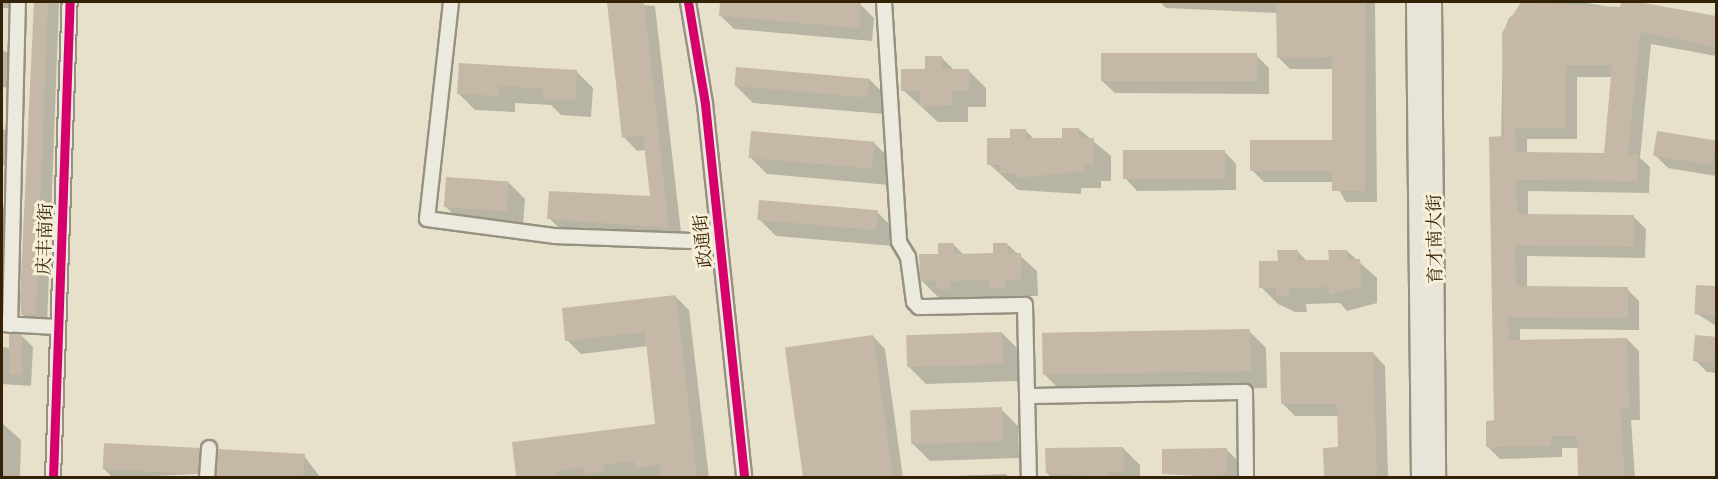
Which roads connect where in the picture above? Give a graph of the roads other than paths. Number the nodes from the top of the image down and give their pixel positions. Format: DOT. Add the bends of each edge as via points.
graph roads {
  1 [pos="18,2"];
  2 [pos="70,2"];
  3 [pos="451,2"];
  4 [pos="688,2"];
  5 [pos="884,2"];
  6 [pos="1416,2"];
  7 [pos="1431,2"];
  8 [pos="719,242"];
  9 [pos="6,325"];
  10 [pos="58,327"];
  11 [pos="1027,396"];
  12 [pos="209,448"];
  13 [pos="53,477"];
  14 [pos="207,477"];
  15 [pos="744,477"];
  16 [pos="1029,477"];
  17 [pos="1246,477"];
  18 [pos="1421,477"];
  19 [pos="1436,477"];
  1 -- 9 [label="street"];
  2 -- 10 [label="street, 庆丰南街"];
  3 -- 8 [label="street" via="427,219 554,236"];
  4 -- 8 [label="street, 政通街"];
  5 -- 11 [label="street" via="899,242 908,257 914,302 920,307 1025,305"];
  6 -- 18 [label="main road, 育才南大街"];
  7 -- 19 [label="main road, 育才南大街"];
  8 -- 15 [label="street, 政通街"];
  9 -- 10 [label="street"];
  10 -- 13 [label="street, 庆丰南街"];
  11 -- 16 [label="street"];
  11 -- 17 [label="street" via="1245,392"];
  12 -- 14 [label="street"];
}
